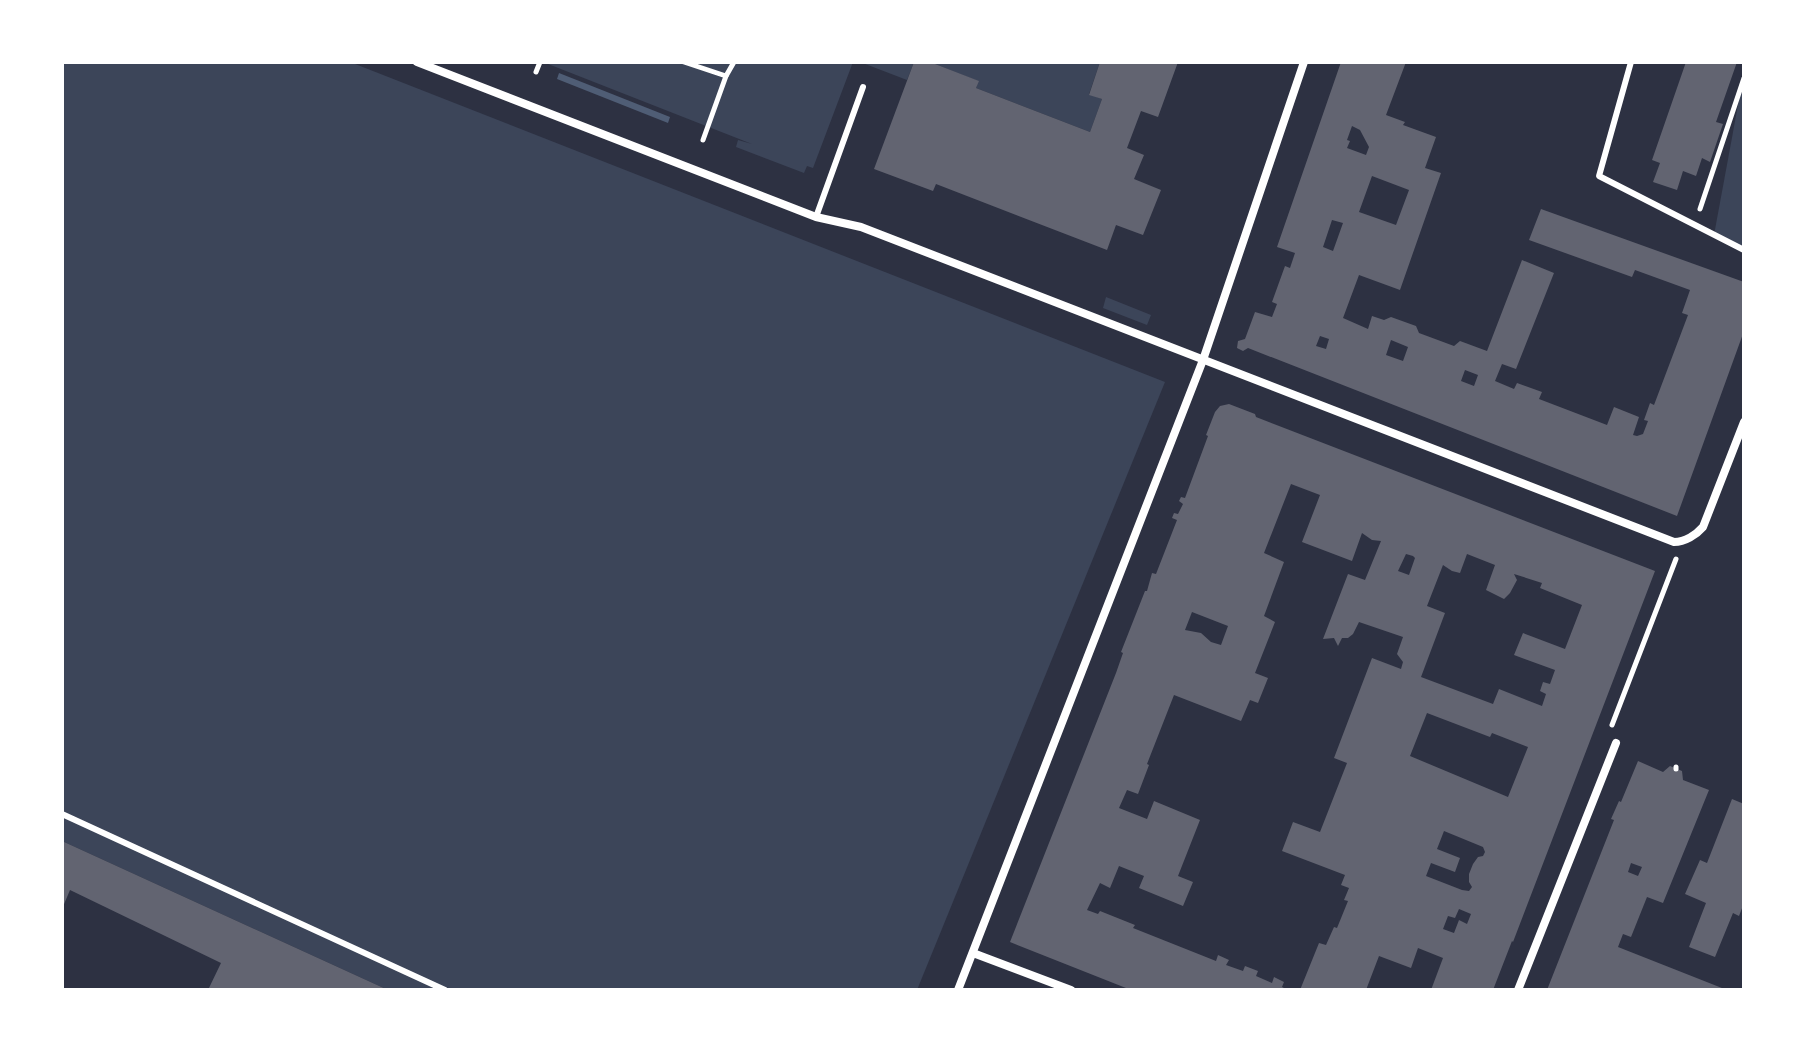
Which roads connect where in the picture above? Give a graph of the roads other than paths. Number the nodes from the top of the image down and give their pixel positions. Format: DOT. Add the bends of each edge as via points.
graph roads {
  1 [pos="417,62"];
  2 [pos="1304,62"];
  3 [pos="1631,62"];
  4 [pos="863,87"];
  5 [pos="816,217"];
  6 [pos="1744,250"];
  7 [pos="1203,360"];
  8 [pos="1744,422"];
  9 [pos="1616,743"];
  10 [pos="62,814"];
  11 [pos="973,953"];
  12 [pos="445,990"];
  13 [pos="958,990"];
  14 [pos="1071,990"];
  15 [pos="1518,990"];
  1 -- 5 [label="street"];
  2 -- 7 [label="street"];
  3 -- 6 [label="lane" via="1599,176"];
  4 -- 5 [label="lane"];
  5 -- 7 [label="street" via="861,227"];
  7 -- 8 [label="street" via="1674,542 1703,527"];
  7 -- 11 [label="street"];
  9 -- 15 [label="street"];
  10 -- 12 [label="lane"];
  11 -- 13 [label="street"];
  11 -- 14 [label="street"];
}
